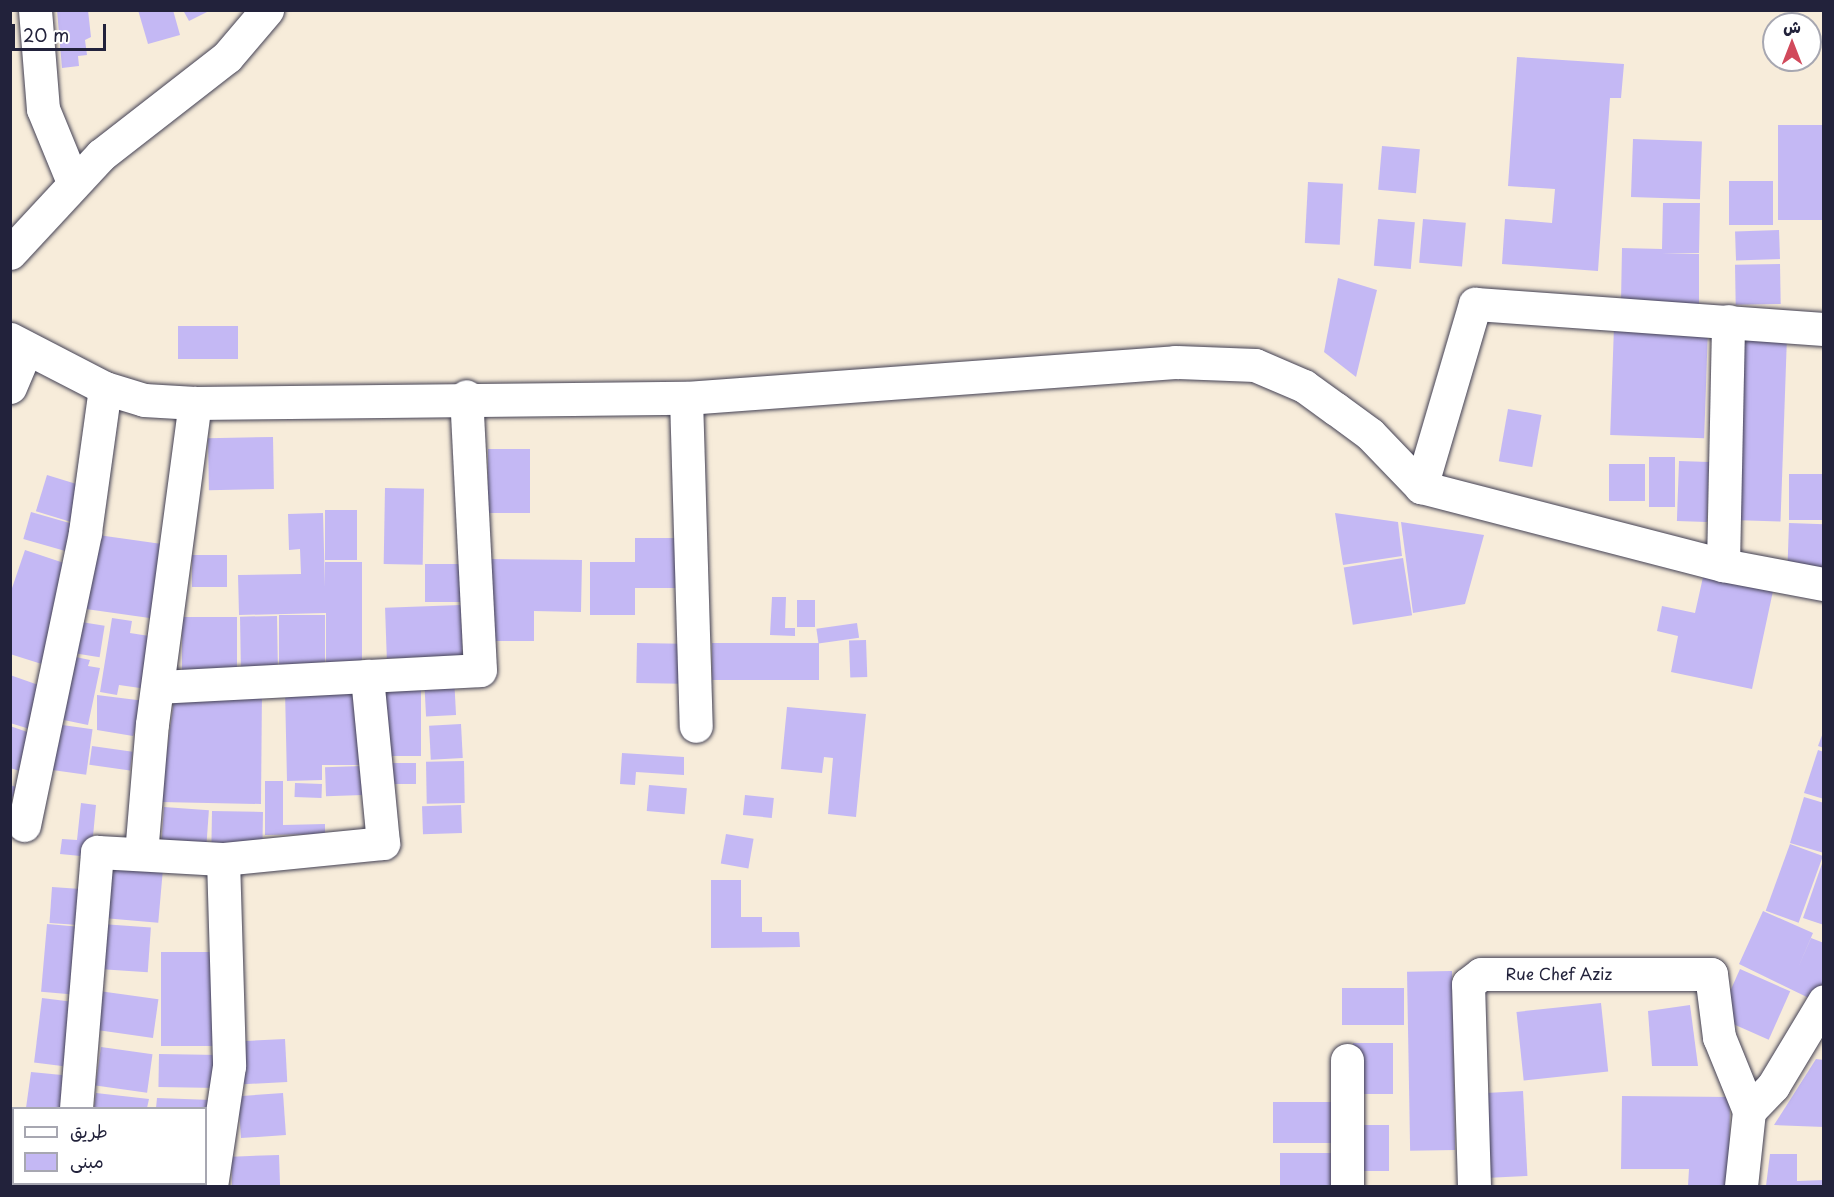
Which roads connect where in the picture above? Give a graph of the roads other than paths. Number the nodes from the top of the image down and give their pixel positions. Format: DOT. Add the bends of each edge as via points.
graph roads {
  1 [pos="35,10"];
  2 [pos="267,10"];
  3 [pos="73,182"];
  4 [pos="10,252"];
  5 [pos="1728,321"];
  6 [pos="1824,329"];
  7 [pos="18,345"];
  8 [pos="10,387"];
  9 [pos="105,388"];
  10 [pos="466,396"];
  11 [pos="686,398"];
  12 [pos="195,403"];
  13 [pos="1421,487"];
  14 [pos="1723,565"];
  15 [pos="1824,584"];
  16 [pos="367,676"];
  17 [pos="158,687"];
  18 [pos="696,726"];
  19 [pos="24,825"];
  20 [pos="141,854"];
  21 [pos="224,859"];
  22 [pos="1824,1001"];
  23 [pos="1347,1060"];
  24 [pos="75,1107"];
  25 [pos="1749,1111"];
  26 [pos="211,1186"];
  27 [pos="1347,1186"];
  28 [pos="1474,1186"];
  29 [pos="1741,1186"];
  1 -- 3 [label="street" via="43,109"];
  2 -- 3 [label="street" via="228,57"];
  3 -- 4 [label="street"];
  5 -- 6 [label="street"];
  5 -- 13 [label="street" via="1475,304"];
  5 -- 14 [label="street"];
  7 -- 8 [label="street"];
  7 -- 9 [label="street"];
  9 -- 12 [label="street" via="144,400"];
  9 -- 19 [label="street" via="85,532"];
  10 -- 11 [label="street"];
  10 -- 12 [label="street"];
  10 -- 16 [label="street" via="480,670"];
  11 -- 13 [label="street" via="1175,362 1255,365 1304,386 1336,409 1370,434"];
  11 -- 18 [label="street"];
  12 -- 17 [label="street"];
  13 -- 14 [label="street"];
  14 -- 15 [label="street"];
  16 -- 17 [label="street"];
  16 -- 21 [label="street" via="383,843"];
  17 -- 20 [label="street"];
  20 -- 21 [label="street"];
  20 -- 24 [label="street" via="97,852"];
  21 -- 26 [label="street" via="229,1066"];
  22 -- 25 [label="street" via="1773,1086"];
  23 -- 27 [label="street"];
  25 -- 28 [label="street, Rue Chef Aziz" via="1719,1037 1711,974 1481,974 1468,984"];
  25 -- 29 [label="street, Rue Chef Aziz"];
}
